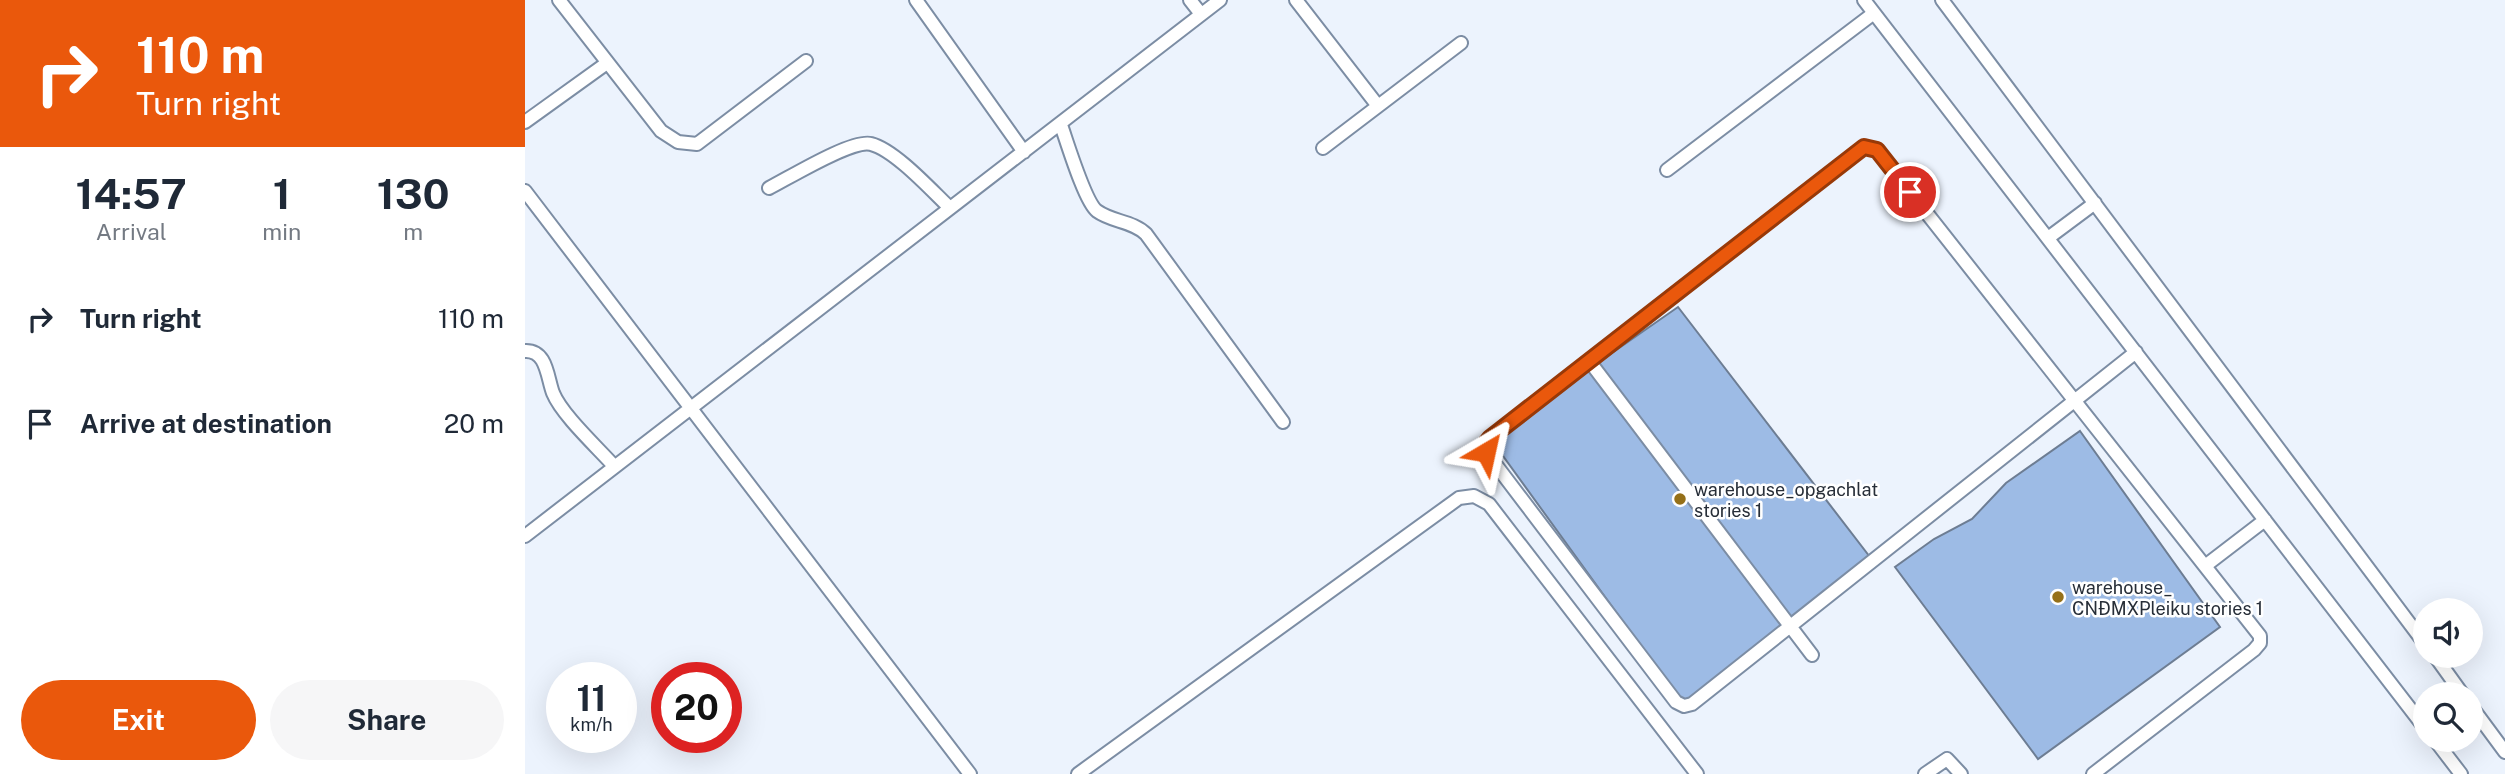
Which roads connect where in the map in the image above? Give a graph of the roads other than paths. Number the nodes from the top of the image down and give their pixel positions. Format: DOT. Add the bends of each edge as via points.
graph roads {
  1 [pos="559,0"];
  2 [pos="916,0"];
  3 [pos="1190,0"];
  4 [pos="1220,0"];
  5 [pos="1296,0"];
  6 [pos="1864,0"];
  7 [pos="1942,0"];
  8 [pos="1874,13"];
  9 [pos="1201,14"];
  10 [pos="1461,43"];
  11 [pos="806,61"];
  12 [pos="607,63"];
  13 [pos="1378,106"];
  14 [pos="525,122"];
  15 [pos="1061,125"];
  16 [pos="1323,148"];
  17 [pos="1024,152"];
  18 [pos="1667,170"];
  19 [pos="769,188"];
  20 [pos="525,191"];
  21 [pos="2095,203"];
  22 [pos="950,208"];
  23 [pos="2048,238"];
  24 [pos="525,351"];
  25 [pos="2136,352"];
  26 [pos="1590,362"];
  27 [pos="2075,401"];
  28 [pos="690,407"];
  29 [pos="1283,422"];
  30 [pos="614,466"];
  31 [pos="2265,520"];
  32 [pos="525,536"];
  33 [pos="2204,566"];
  34 [pos="1789,627"];
  35 [pos="2413,628"];
  36 [pos="1812,656"];
  37 [pos="2413,712"];
  38 [pos="2483,722"];
  39 [pos="2444,752"];
  40 [pos="2505,752"];
  41 [pos="970,774"];
  42 [pos="1078,774"];
  43 [pos="1697,774"];
  44 [pos="1925,774"];
  45 [pos="1961,774"];
  46 [pos="2093,774"];
  47 [pos="2461,774"];
  1 -- 12 [label="lane"];
  2 -- 17 [label="lane"];
  3 -- 9 [label="lane"];
  4 -- 9 [label="lane"];
  5 -- 13 [label="lane"];
  6 -- 8 [label="lane"];
  7 -- 21 [label="lane"];
  8 -- 18 [label="lane"];
  8 -- 23 [label="lane"];
  9 -- 15 [label="lane"];
  10 -- 13 [label="lane"];
  11 -- 12 [label="lane" via="697,144 678,142 661,131"];
  12 -- 14 [label="lane"];
  13 -- 16 [label="lane"];
  15 -- 17 [label="lane"];
  15 -- 29 [label="lane" via="1091,206 1146,234"];
  17 -- 22 [label="lane"];
  19 -- 22 [label="lane" via="852,146 870,144 893,155"];
  20 -- 28 [label="lane"];
  21 -- 23 [label="lane"];
  21 -- 35 [label="lane"];
  22 -- 28 [label="lane"];
  23 -- 25 [label="lane"];
  24 -- 30 [label="lane" via="539,355 558,403"];
  25 -- 27 [label="lane"];
  25 -- 31 [label="lane"];
  26 -- 27 [label="lane" via="1864,147 1871,147"];
  26 -- 34 [label="lane"];
  26 -- 34 [label="lane" via="1490,438 1486,452 1676,702 1692,704"];
  27 -- 33 [label="lane"];
  27 -- 34 [label="lane"];
  28 -- 30 [label="lane"];
  28 -- 41 [label="lane"];
  30 -- 32 [label="lane"];
  31 -- 33 [label="lane"];
  31 -- 37 [label="lane"];
  33 -- 46 [label="lane" via="2260,636 2260,643"];
  34 -- 36 [label="lane"];
  38 -- 40 [label="lane"];
  39 -- 47 [label="lane"];
  42 -- 43 [label="lane" via="1459,498 1474,496 1489,504"];
  44 -- 45 [label="lane" via="1947,760"];
}
